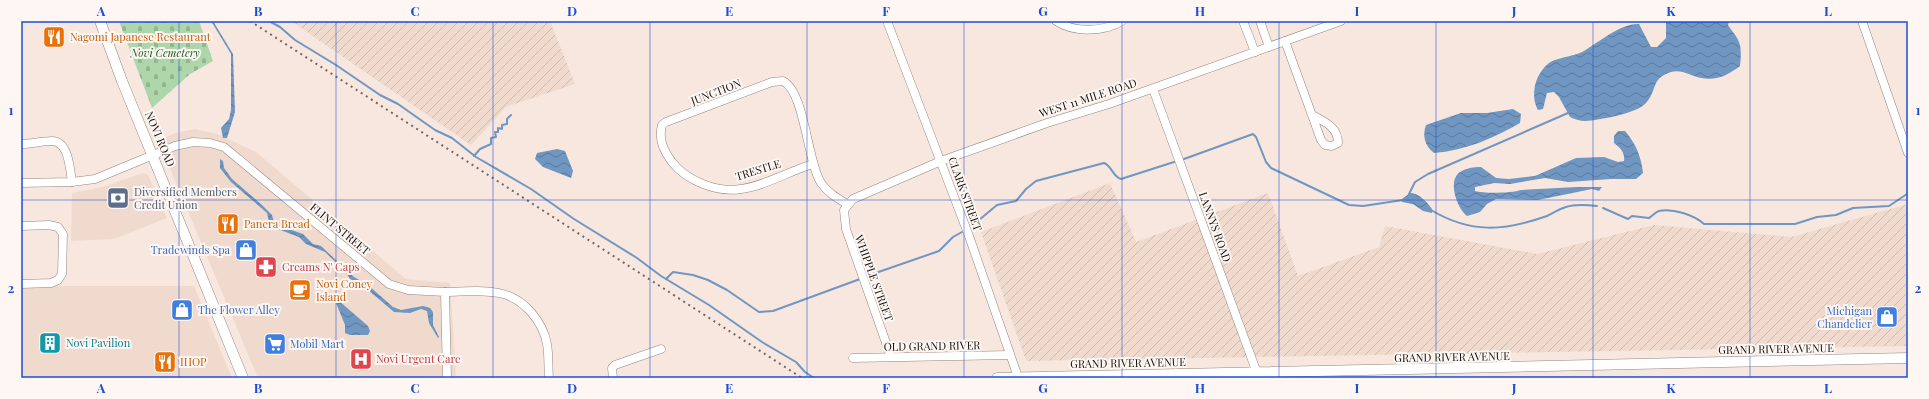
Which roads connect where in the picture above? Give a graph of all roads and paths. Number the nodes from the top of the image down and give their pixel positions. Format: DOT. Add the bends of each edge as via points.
graph roads {
  1 [pos="100,21"];
  2 [pos="887,21"];
  3 [pos="1056,21"];
  4 [pos="1122,21"];
  5 [pos="1244,21"];
  6 [pos="1260,21"];
  7 [pos="1341,21"];
  8 [pos="1862,21"];
  9 [pos="1285,41"];
  10 [pos="1270,47"];
  11 [pos="1255,52"];
  12 [pos="1153,89"];
  13 [pos="1312,115"];
  14 [pos="661,138"];
  15 [pos="21,144"];
  16 [pos="1908,153"];
  17 [pos="154,156"];
  18 [pos="941,161"];
  19 [pos="813,164"];
  20 [pos="72,182"];
  21 [pos="21,184"];
  22 [pos="847,204"];
  23 [pos="21,226"];
  24 [pos="21,284"];
  25 [pos="445,292"];
  26 [pos="661,349"];
  27 [pos="1010,355"];
  28 [pos="854,358"];
  29 [pos="891,358"];
  30 [pos="1908,358"];
  31 [pos="1257,373"];
  32 [pos="1018,377"];
  33 [pos="243,378"];
  34 [pos="447,378"];
  35 [pos="549,378"];
  36 [pos="613,378"];
  37 [pos="997,378"];
  1 -- 17 [label="main road, NOVI ROAD" via="129,99"];
  2 -- 18 [label="street, CLARK STREET"];
  3 -- 4 [label="street" via="1073,28 1094,30 1110,27"];
  5 -- 11 [label="street"];
  6 -- 10 [label="street"];
  7 -- 9 [label="street, WEST 11 MILE ROAD"];
  8 -- 16 [label="street"];
  9 -- 10 [label="street, WEST 11 MILE ROAD"];
  9 -- 13 [label="street"];
  10 -- 11 [label="street, WEST 11 MILE ROAD"];
  11 -- 12 [label="street, WEST 11 MILE ROAD"];
  12 -- 18 [label="street, WEST 11 MILE ROAD"];
  12 -- 31 [label="street, LANNYS ROAD"];
  14 -- 19 [label="street, TRESTLE" via="664,149 677,168 705,185 724,189 740,189"];
  14 -- 19 [label="street, JUNCTION" via="662,125 666,122 772,82 783,81 793,89 806,129"];
  15 -- 20 [label="street" via="59,142 67,156"];
  17 -- 20 [label="street, FLINT STREET" via="104,176"];
  17 -- 25 [label="street, FLINT STREET" via="175,146 193,142 224,147 389,284 408,290"];
  17 -- 33 [label="main road, NOVI ROAD"];
  18 -- 22 [label="street, WEST 11 MILE ROAD" via="853,199"];
  18 -- 27 [label="street, CLARK STREET"];
  19 -- 22 [label="street" via="820,182"];
  20 -- 21 [label="street, FLINT STREET"];
  22 -- 29 [label="street, WHIPPLE STREET" via="844,218 846,229"];
  23 -- 24 [label="street" via="49,225 58,228 63,234 62,274 58,280 51,284"];
  25 -- 34 [label="street"];
  25 -- 35 [label="street, FLINT STREET" via="503,294 520,303 532,313 542,327 547,344"];
  26 -- 36 [label="street" via="615,365 612,368"];
  27 -- 29 [label="street, OLD GRAND RIVER"];
  27 -- 32 [label="street, CLARK STREET"];
  28 -- 29 [label="street, OLD GRAND RIVER"];
  30 -- 31 [label="main road, GRAND RIVER AVENUE"];
  31 -- 32 [label="main road, GRAND RIVER AVENUE"];
  32 -- 37 [label="main road, GRAND RIVER AVENUE"];
}
